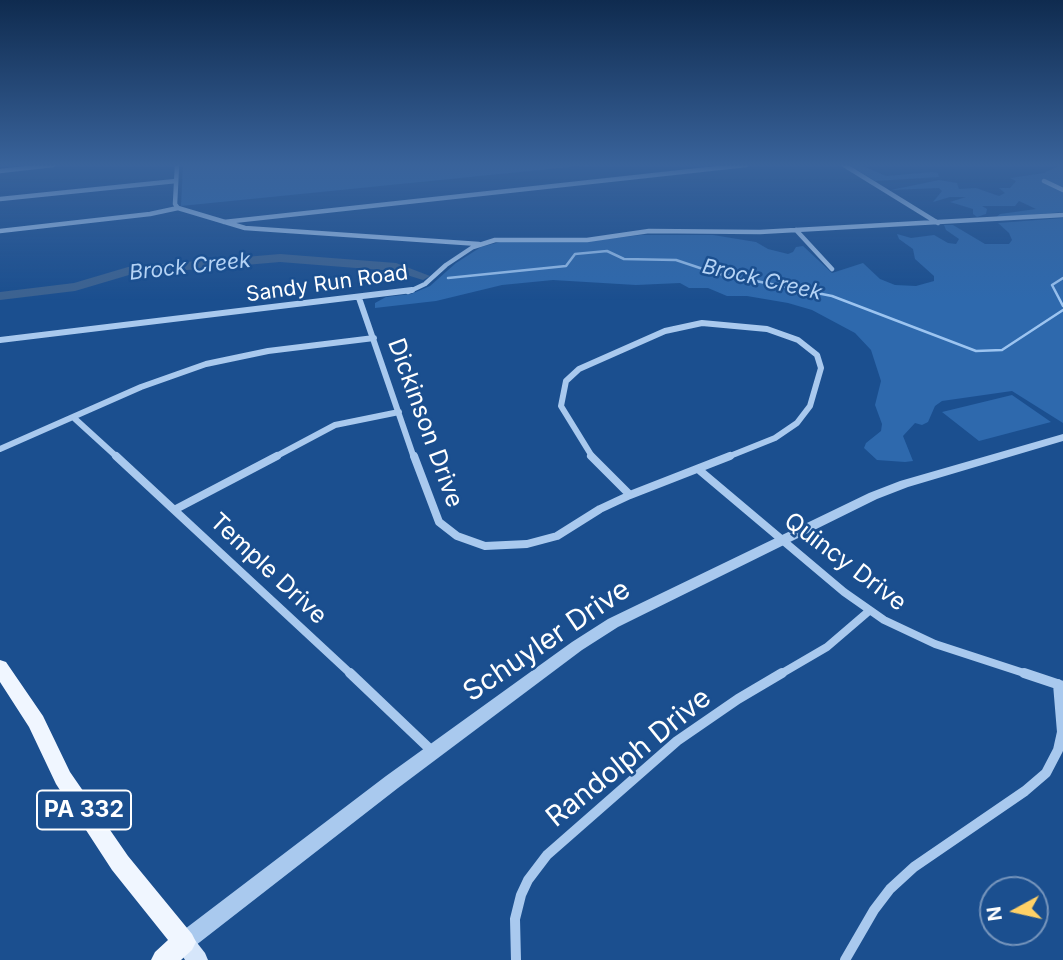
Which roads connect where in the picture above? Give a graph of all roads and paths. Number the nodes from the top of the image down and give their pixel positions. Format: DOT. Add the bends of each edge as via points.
graph roads {
  1 [pos="170,210"];
  2 [pos="184,210"];
  3 [pos="336,210"];
  4 [pos="917,210"];
  5 [pos="1063,215"];
  6 [pos="224,222"];
  7 [pos="938,223"];
  8 [pos="796,230"];
  9 [pos="0,231"];
  10 [pos="480,244"];
  11 [pos="832,269"];
  12 [pos="359,298"];
  13 [pos="374,338"];
  14 [pos="0,340"];
  15 [pos="399,412"];
  16 [pos="73,417"];
  17 [pos="1063,437"];
  18 [pos="0,449"];
  19 [pos="698,469"];
  20 [pos="630,495"];
  21 [pos="176,509"];
  22 [pos="782,540"];
  23 [pos="869,611"];
  24 [pos="0,667"];
  25 [pos="1060,685"];
  26 [pos="433,752"];
  27 [pos="191,951"];
  28 [pos="847,959"];
  29 [pos="163,960"];
  30 [pos="516,960"];
  1 -- 9 [label="street"];
  2 -- 6 [label="street"];
  3 -- 6 [label="street"];
  4 -- 7 [label="street"];
  5 -- 7 [label="street, Sandy Run Road"];
  6 -- 10 [label="street" via="264,232"];
  7 -- 8 [label="street, Sandy Run Road"];
  8 -- 10 [label="street, Sandy Run Road" via="649,231 587,240 512,239"];
  8 -- 11 [label="street"];
  10 -- 12 [label="street, Sandy Run Road" via="418,288"];
  12 -- 13 [label="street, Dickinson Drive"];
  12 -- 14 [label="street, Sandy Run Road"];
  13 -- 15 [label="street, Dickinson Drive"];
  13 -- 16 [label="street" via="214,362 165,377"];
  15 -- 20 [label="street, Dickinson Drive" via="433,511 447,529 469,541 498,547 547,540"];
  15 -- 21 [label="street" via="349,421 320,432"];
  16 -- 18 [label="street"];
  16 -- 21 [label="street, Temple Drive"];
  17 -- 22 [label="street, Schuyler Drive" via="904,484"];
  19 -- 20 [label="street, Dickinson Drive"];
  19 -- 20 [label="street, Dickinson Drive" via="767,442 797,423 810,406 820,374 820,360 813,351 798,340 759,327 702,323 665,331 579,369 566,381 562,406 587,452"];
  19 -- 22 [label="street, Quincy Drive"];
  21 -- 26 [label="street, Temple Drive"];
  22 -- 23 [label="street, Quincy Drive"];
  22 -- 26 [label="street, Schuyler Drive" via="613,623"];
  23 -- 25 [label="street, Quincy Drive" via="935,644"];
  23 -- 30 [label="street, Randolph Drive" via="827,647 677,741 547,855 521,895 515,919"];
  24 -- 27 [label="main road, PA 332" via="36,722 63,778 113,853"];
  25 -- 28 [label="street" via="1062,732 1050,767 1026,791 934,852 890,889"];
  26 -- 27 [label="street, Schuyler Drive"];
  27 -- 29 [label="main road"];
}
